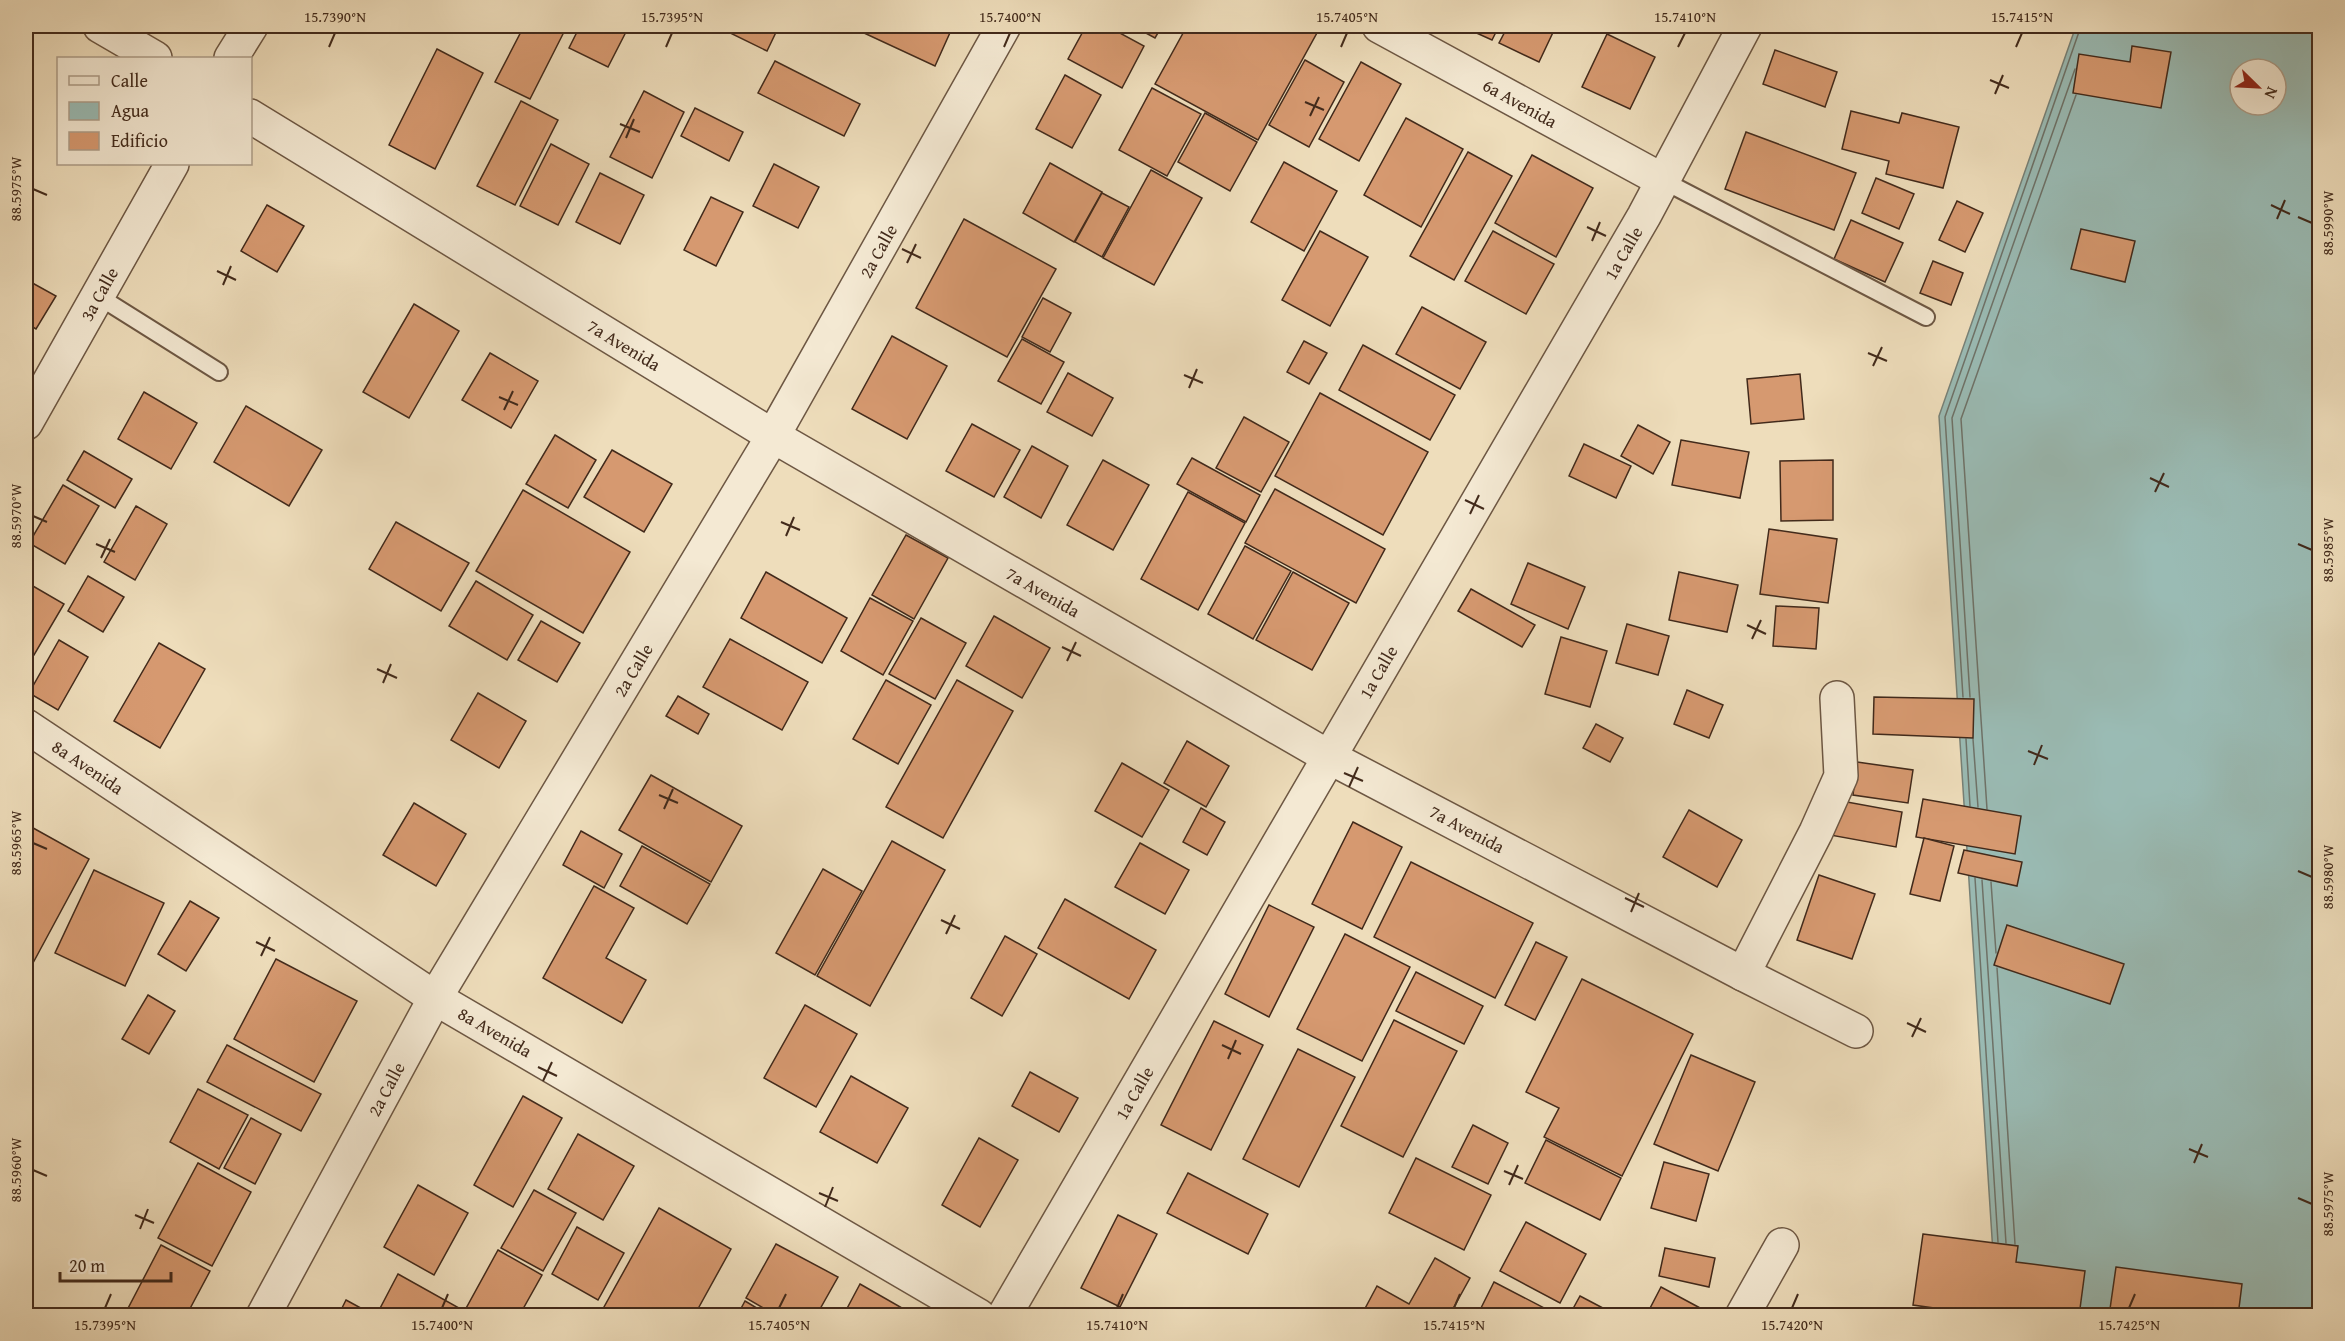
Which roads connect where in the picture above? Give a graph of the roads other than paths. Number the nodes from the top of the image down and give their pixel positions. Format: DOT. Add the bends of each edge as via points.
graph roads {
  1 [pos="100,26"];
  2 [pos="251,26"];
  3 [pos="1004,26"];
  4 [pos="1379,26"];
  5 [pos="1744,26"];
  6 [pos="153,57"];
  7 [pos="232,57"];
  8 [pos="252,117"];
  9 [pos="171,165"];
  10 [pos="1662,180"];
  11 [pos="98,296"];
  12 [pos="1926,317"];
  13 [pos="219,372"];
  14 [pos="26,423"];
  15 [pos="773,436"];
  16 [pos="1837,698"];
  17 [pos="26,726"];
  18 [pos="1329,757"];
  19 [pos="1743,974"];
  20 [pos="435,998"];
  21 [pos="1856,1031"];
  22 [pos="1782,1245"];
  23 [pos="263,1316"];
  24 [pos="979,1316"];
  25 [pos="1004,1316"];
  26 [pos="1742,1316"];
  1 -- 6 [label="street"];
  2 -- 7 [label="street"];
  3 -- 15 [label="street, 2a Calle"];
  4 -- 10 [label="street, 6a Avenida"];
  5 -- 10 [label="street, 1a Calle"];
  8 -- 15 [label="street, 7a Avenida"];
  9 -- 11 [label="street, 3a Calle"];
  10 -- 12 [label="lane"];
  10 -- 18 [label="street, 1a Calle"];
  11 -- 13 [label="lane"];
  11 -- 14 [label="street, 3a Calle"];
  15 -- 18 [label="street, 7a Avenida"];
  15 -- 20 [label="street, 2a Calle"];
  16 -- 19 [label="street" via="1841,776"];
  17 -- 20 [label="street, 8a Avenida"];
  18 -- 19 [label="street, 7a Avenida"];
  18 -- 25 [label="street, 1a Calle"];
  19 -- 21 [label="street, 7a Avenida"];
  20 -- 23 [label="street, 2a Calle"];
  20 -- 24 [label="street, 8a Avenida"];
  22 -- 26 [label="street"];
}
